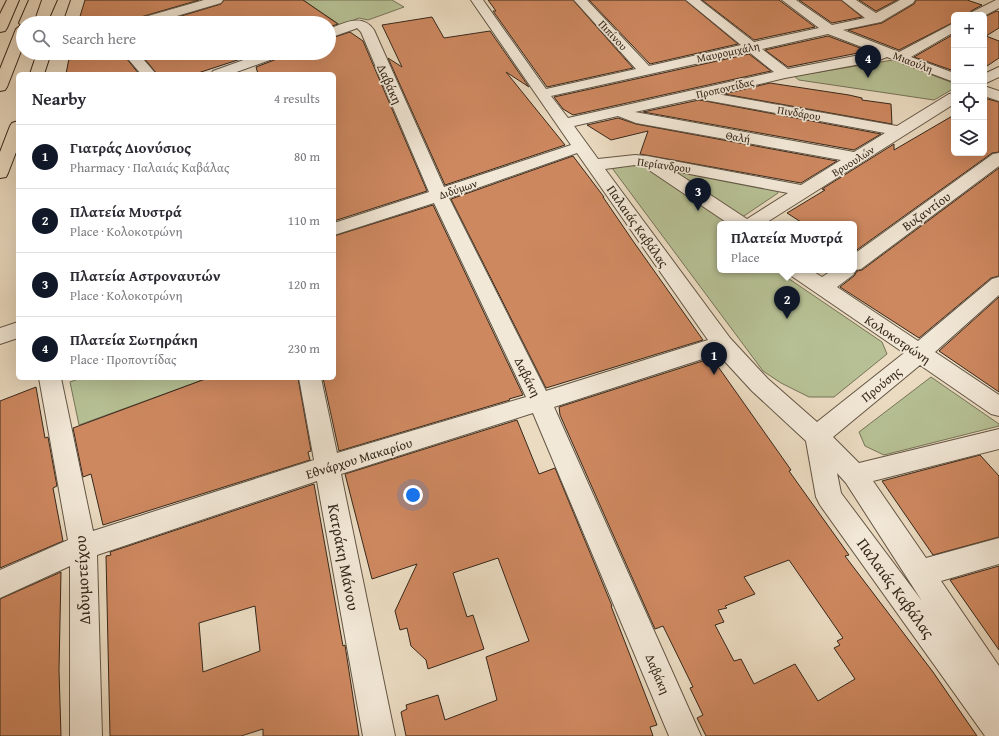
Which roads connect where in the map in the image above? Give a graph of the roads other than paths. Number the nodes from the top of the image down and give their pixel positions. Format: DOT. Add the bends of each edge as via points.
graph roads {
  1 [pos="13,0"];
  2 [pos="35,0"];
  3 [pos="64,0"];
  4 [pos="216,0"];
  5 [pos="477,0"];
  6 [pos="580,0"];
  7 [pos="692,0"];
  8 [pos="788,0"];
  9 [pos="848,0"];
  10 [pos="909,0"];
  11 [pos="999,3"];
  12 [pos="982,12"];
  13 [pos="29,16"];
  14 [pos="58,16"];
  15 [pos="162,16"];
  16 [pos="876,19"];
  17 [pos="0,28"];
  18 [pos="830,30"];
  19 [pos="951,30"];
  20 [pos="336,31"];
  21 [pos="16,44"];
  22 [pos="751,47"];
  23 [pos="886,52"];
  24 [pos="900,57"];
  25 [pos="42,60"];
  26 [pos="136,60"];
  27 [pos="263,60"];
  28 [pos="246,69"];
  29 [pos="645,70"];
  30 [pos="999,71"];
  31 [pos="38,72"];
  32 [pos="147,72"];
  33 [pos="229,72"];
  34 [pos="785,74"];
  35 [pos="951,77"];
  36 [pos="987,78"];
  37 [pos="0,87"];
  38 [pos="987,91"];
  39 [pos="542,94"];
  40 [pos="698,94"];
  41 [pos="999,97"];
  42 [pos="951,99"];
  43 [pos="620,112"];
  44 [pos="564,124"];
  45 [pos="901,131"];
  46 [pos="16,137"];
  47 [pos="580,147"];
  48 [pos="14,148"];
  49 [pos="858,158"];
  50 [pos="999,158"];
  51 [pos="647,161"];
  52 [pos="594,165"];
  53 [pos="0,173"];
  54 [pos="804,191"];
  55 [pos="439,196"];
  56 [pos="737,221"];
  57 [pos="756,221"];
  58 [pos="336,228"];
  59 [pos="857,262"];
  60 [pos="802,273"];
  61 [pos="842,273"];
  62 [pos="999,284"];
  63 [pos="823,287"];
  64 [pos="16,331"];
  65 [pos="0,336"];
  66 [pos="722,344"];
  67 [pos="918,354"];
  68 [pos="50,380"];
  69 [pos="310,380"];
  70 [pos="540,402"];
  71 [pos="999,407"];
  72 [pos="817,436"];
  73 [pos="999,438"];
  74 [pos="327,467"];
  75 [pos="855,475"];
  76 [pos="83,547"];
  77 [pos="999,551"];
  78 [pos="921,573"];
  79 [pos="0,584"];
  80 [pos="998,690"];
  81 [pos="999,729"];
  82 [pos="86,736"];
  83 [pos="379,736"];
  84 [pos="685,736"];
  1 -- 17 [label="main road"];
  2 -- 13 [label="main road"];
  3 -- 14 [label="main road"];
  4 -- 15 [label="street"];
  5 -- 39 [label="street, Παλαιάς Καβάλας"];
  6 -- 29 [label="street, Πιπίνου"];
  7 -- 22 [label="street"];
  8 -- 18 [label="street, Μιαούλη"];
  9 -- 16 [label="street"];
  10 -- 16 [label="street, Μαυρομιχάλη"];
  11 -- 12 [label="street"];
  16 -- 18 [label="street, Μαυρομιχάλη"];
  18 -- 22 [label="street, Μαυρομιχάλη"];
  18 -- 23 [label="street, Μιαούλη"];
  19 -- 24 [label="street"];
  20 -- 55 [label="street, Δαβάκη" via="360,24 367,30"];
  21 -- 37 [label="main road"];
  22 -- 29 [label="street, Μαυρομιχάλη"];
  22 -- 34 [label="street"];
  23 -- 24 [label="street, Μιαούλη"];
  23 -- 34 [label="street, Προποντίδας" via="877,57"];
  24 -- 35 [label="street, Μιαούλη"];
  25 -- 31 [label="main road"];
  26 -- 32 [label="street"];
  27 -- 28 [label="street"];
  28 -- 33 [label="street"];
  29 -- 39 [label="street, Μαυρομιχάλη"];
  30 -- 36 [label="street"];
  34 -- 40 [label="street, Προποντίδας"];
  38 -- 41 [label="street"];
  39 -- 44 [label="street, Παλαιάς Καβάλας"];
  40 -- 43 [label="street, Προποντίδας"];
  40 -- 45 [label="street, Πινδάρου"];
  42 -- 45 [label="street, Βρυουλών"];
  43 -- 44 [label="street, Προποντίδας"];
  43 -- 49 [label="street, Θαλή" via="636,118"];
  44 -- 47 [label="street, Παλαιάς Καβάλας"];
  45 -- 49 [label="street, Βρυουλών"];
  46 -- 48 [label="main road"];
  47 -- 52 [label="street, Παλαιάς Καβάλας"];
  47 -- 55 [label="street, Διδύμων"];
  48 -- 53 [label="main road"];
  49 -- 54 [label="street, Βρυουλών"];
  50 -- 59 [label="street, Βυζαντίου"];
  51 -- 52 [label="street, Περίανδρου"];
  51 -- 54 [label="street, Περίανδρου"];
  51 -- 56 [label="street"];
  52 -- 66 [label="street, Παλαιάς Καβάλας"];
  54 -- 57 [label="street, Βρυουλών"];
  55 -- 58 [label="street, Διδύμων"];
  55 -- 70 [label="street, Δαβάκη"];
  60 -- 63 [label="street, Κολοκοτρώνη"];
  61 -- 63 [label="street"];
  62 -- 67 [label="street, Προύσης"];
  63 -- 67 [label="street, Κολοκοτρώνη"];
  64 -- 65 [label="street"];
  66 -- 70 [label="street, Εθνάρχου Μακαρίου"];
  66 -- 72 [label="street, Παλαιάς Καβάλας" via="760,386"];
  67 -- 71 [label="street, Κολοκοτρώνη"];
  67 -- 72 [label="street, Προύσης"];
  68 -- 76 [label="street, Διδυμοτείχου"];
  69 -- 74 [label="street, Κατράκη Μάνου"];
  70 -- 74 [label="street, Εθνάρχου Μακαρίου"];
  70 -- 84 [label="street, Δαβάκη"];
  72 -- 75 [label="street, Παλαιάς Καβάλας"];
  72 -- 81 [label="street, Παλαιάς Καβάλας" via="830,497"];
  73 -- 75 [label="street"];
  74 -- 76 [label="street, Εθνάρχου Μακαρίου"];
  74 -- 83 [label="street, Κατράκη Μάνου"];
  75 -- 78 [label="street, Παλαιάς Καβάλας"];
  76 -- 79 [label="street, Εθνάρχου Μακαρίου"];
  76 -- 82 [label="street, Διδυμοτείχου"];
  77 -- 78 [label="street"];
  78 -- 80 [label="street, Παλαιάς Καβάλας"];
}
